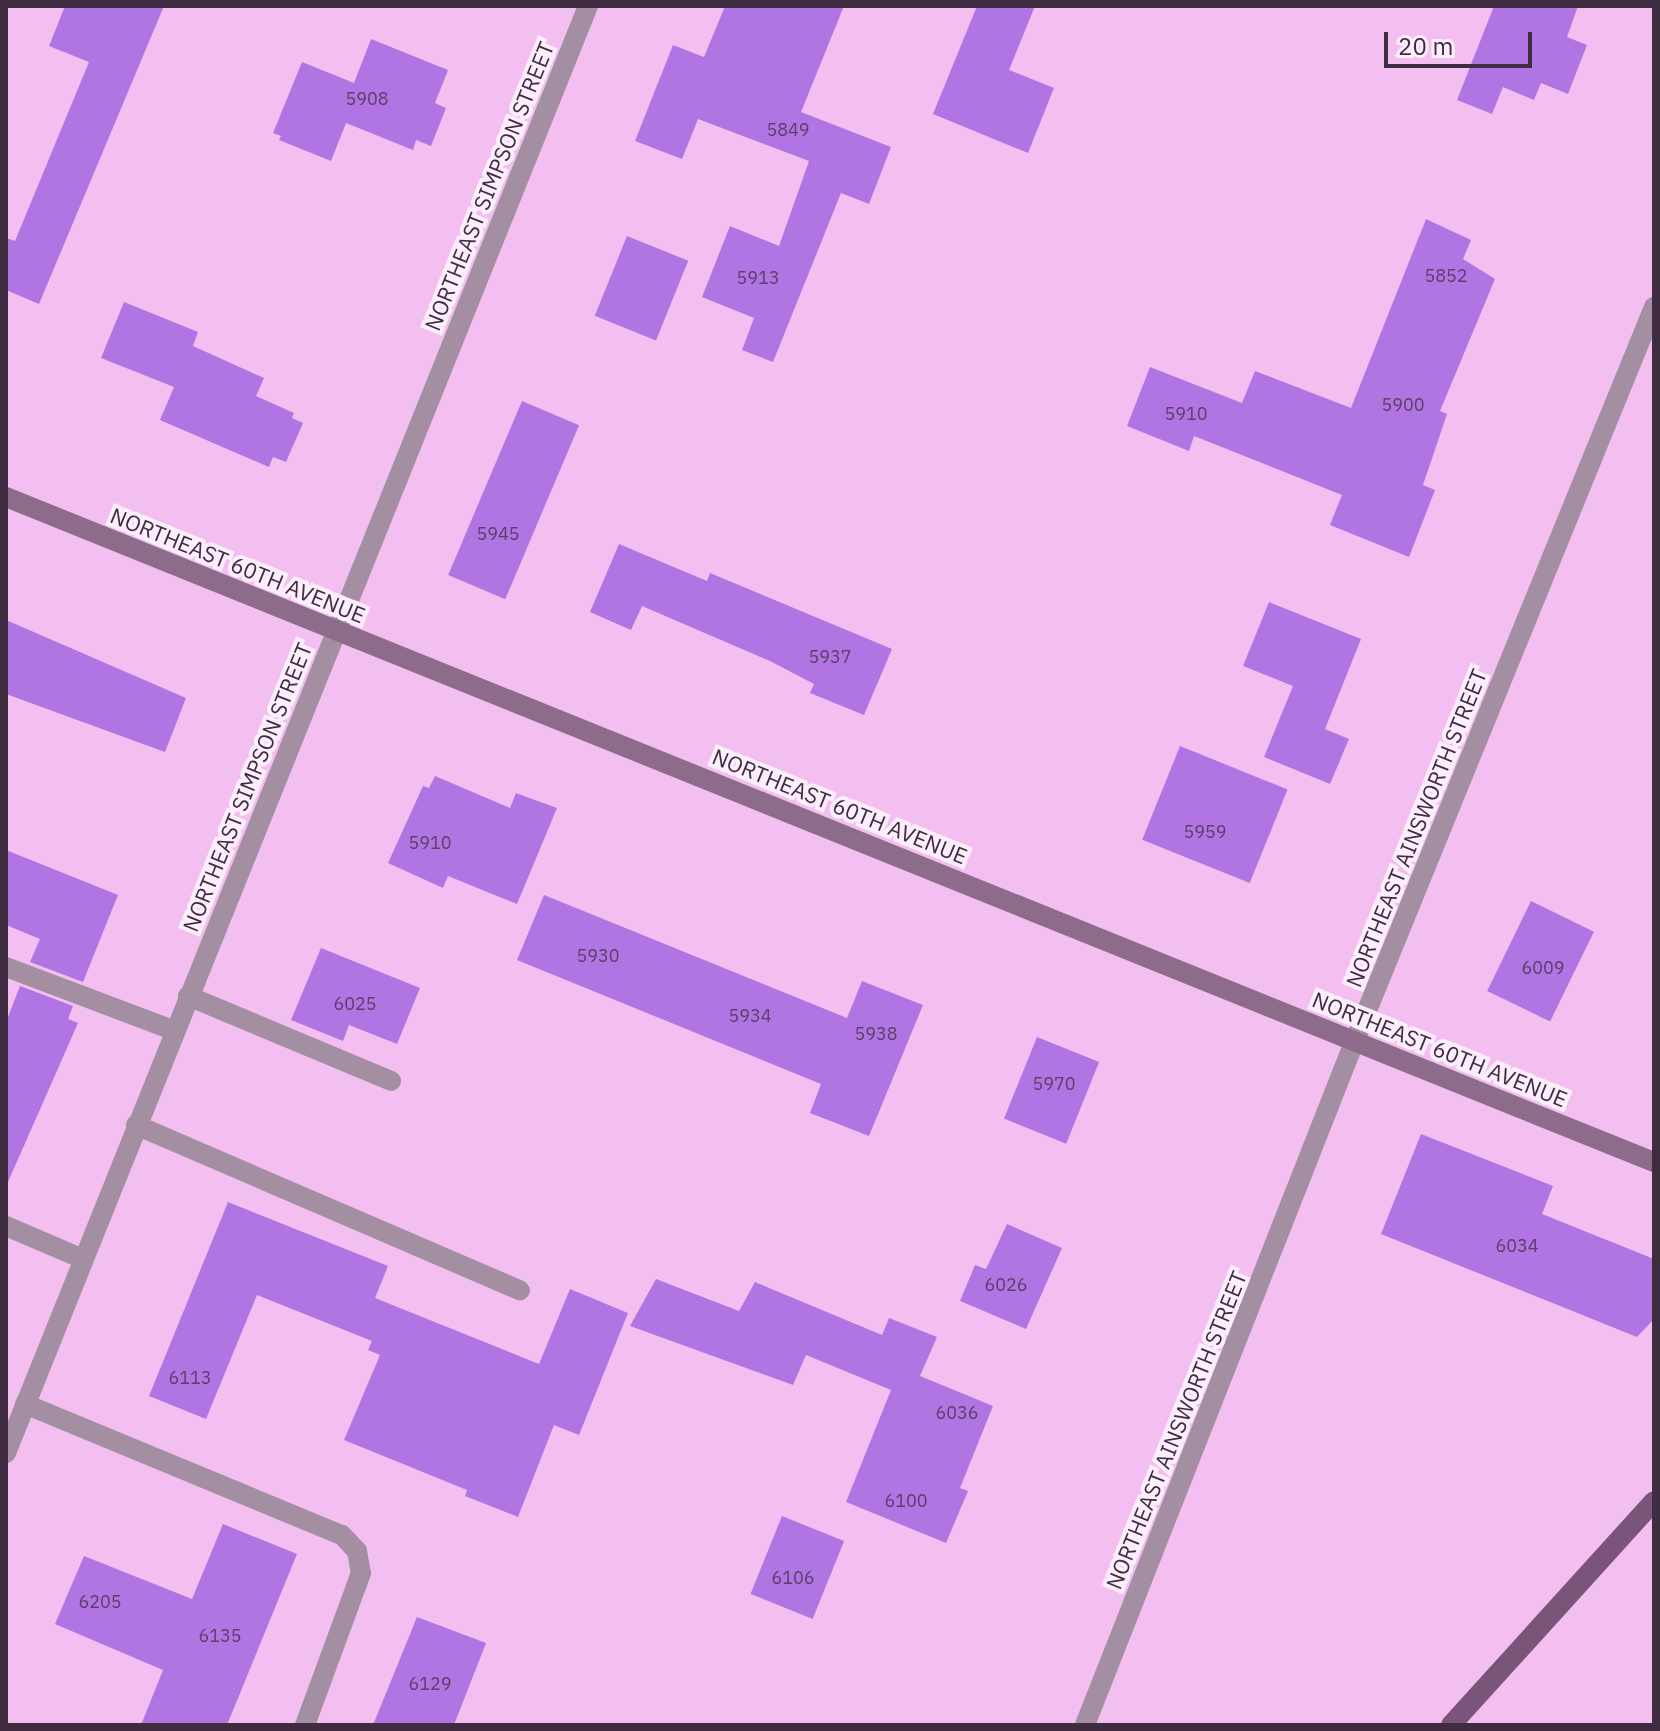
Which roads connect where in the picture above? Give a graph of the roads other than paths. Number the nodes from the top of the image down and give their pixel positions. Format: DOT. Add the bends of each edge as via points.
graph roads {
  1 [pos="588,6"];
  2 [pos="1654,307"];
  3 [pos="6,497"];
  4 [pos="336,630"];
  5 [pos="6,967"];
  6 [pos="188,996"];
  7 [pos="175,1031"];
  8 [pos="1355,1040"];
  9 [pos="391,1081"];
  10 [pos="136,1125"];
  11 [pos="1654,1162"];
  12 [pos="6,1226"];
  13 [pos="83,1259"];
  14 [pos="520,1290"];
  15 [pos="25,1404"];
  16 [pos="6,1453"];
  17 [pos="1654,1501"];
  18 [pos="305,1725"];
  19 [pos="1085,1725"];
  20 [pos="1451,1725"];
  1 -- 4 [label="street, NORTHEAST SIMPSON STREET"];
  2 -- 8 [label="street, NORTHEAST AINSWORTH STREET"];
  3 -- 4 [label="street, NORTHEAST 60TH AVENUE"];
  4 -- 6 [label="street, NORTHEAST SIMPSON STREET"];
  4 -- 8 [label="street, NORTHEAST 60TH AVENUE"];
  5 -- 7 [label="street"];
  6 -- 7 [label="street, NORTHEAST SIMPSON STREET"];
  6 -- 9 [label="street"];
  7 -- 10 [label="street, NORTHEAST SIMPSON STREET"];
  8 -- 11 [label="street, NORTHEAST 60TH AVENUE"];
  8 -- 19 [label="street, NORTHEAST AINSWORTH STREET"];
  10 -- 13 [label="street, NORTHEAST SIMPSON STREET"];
  10 -- 14 [label="street"];
  12 -- 13 [label="street"];
  13 -- 15 [label="street, NORTHEAST SIMPSON STREET"];
  15 -- 16 [label="street, NORTHEAST SIMPSON STREET"];
  15 -- 18 [label="street" via="342,1535 357,1551 361,1573"];
  17 -- 20 [label="main road"];
}
